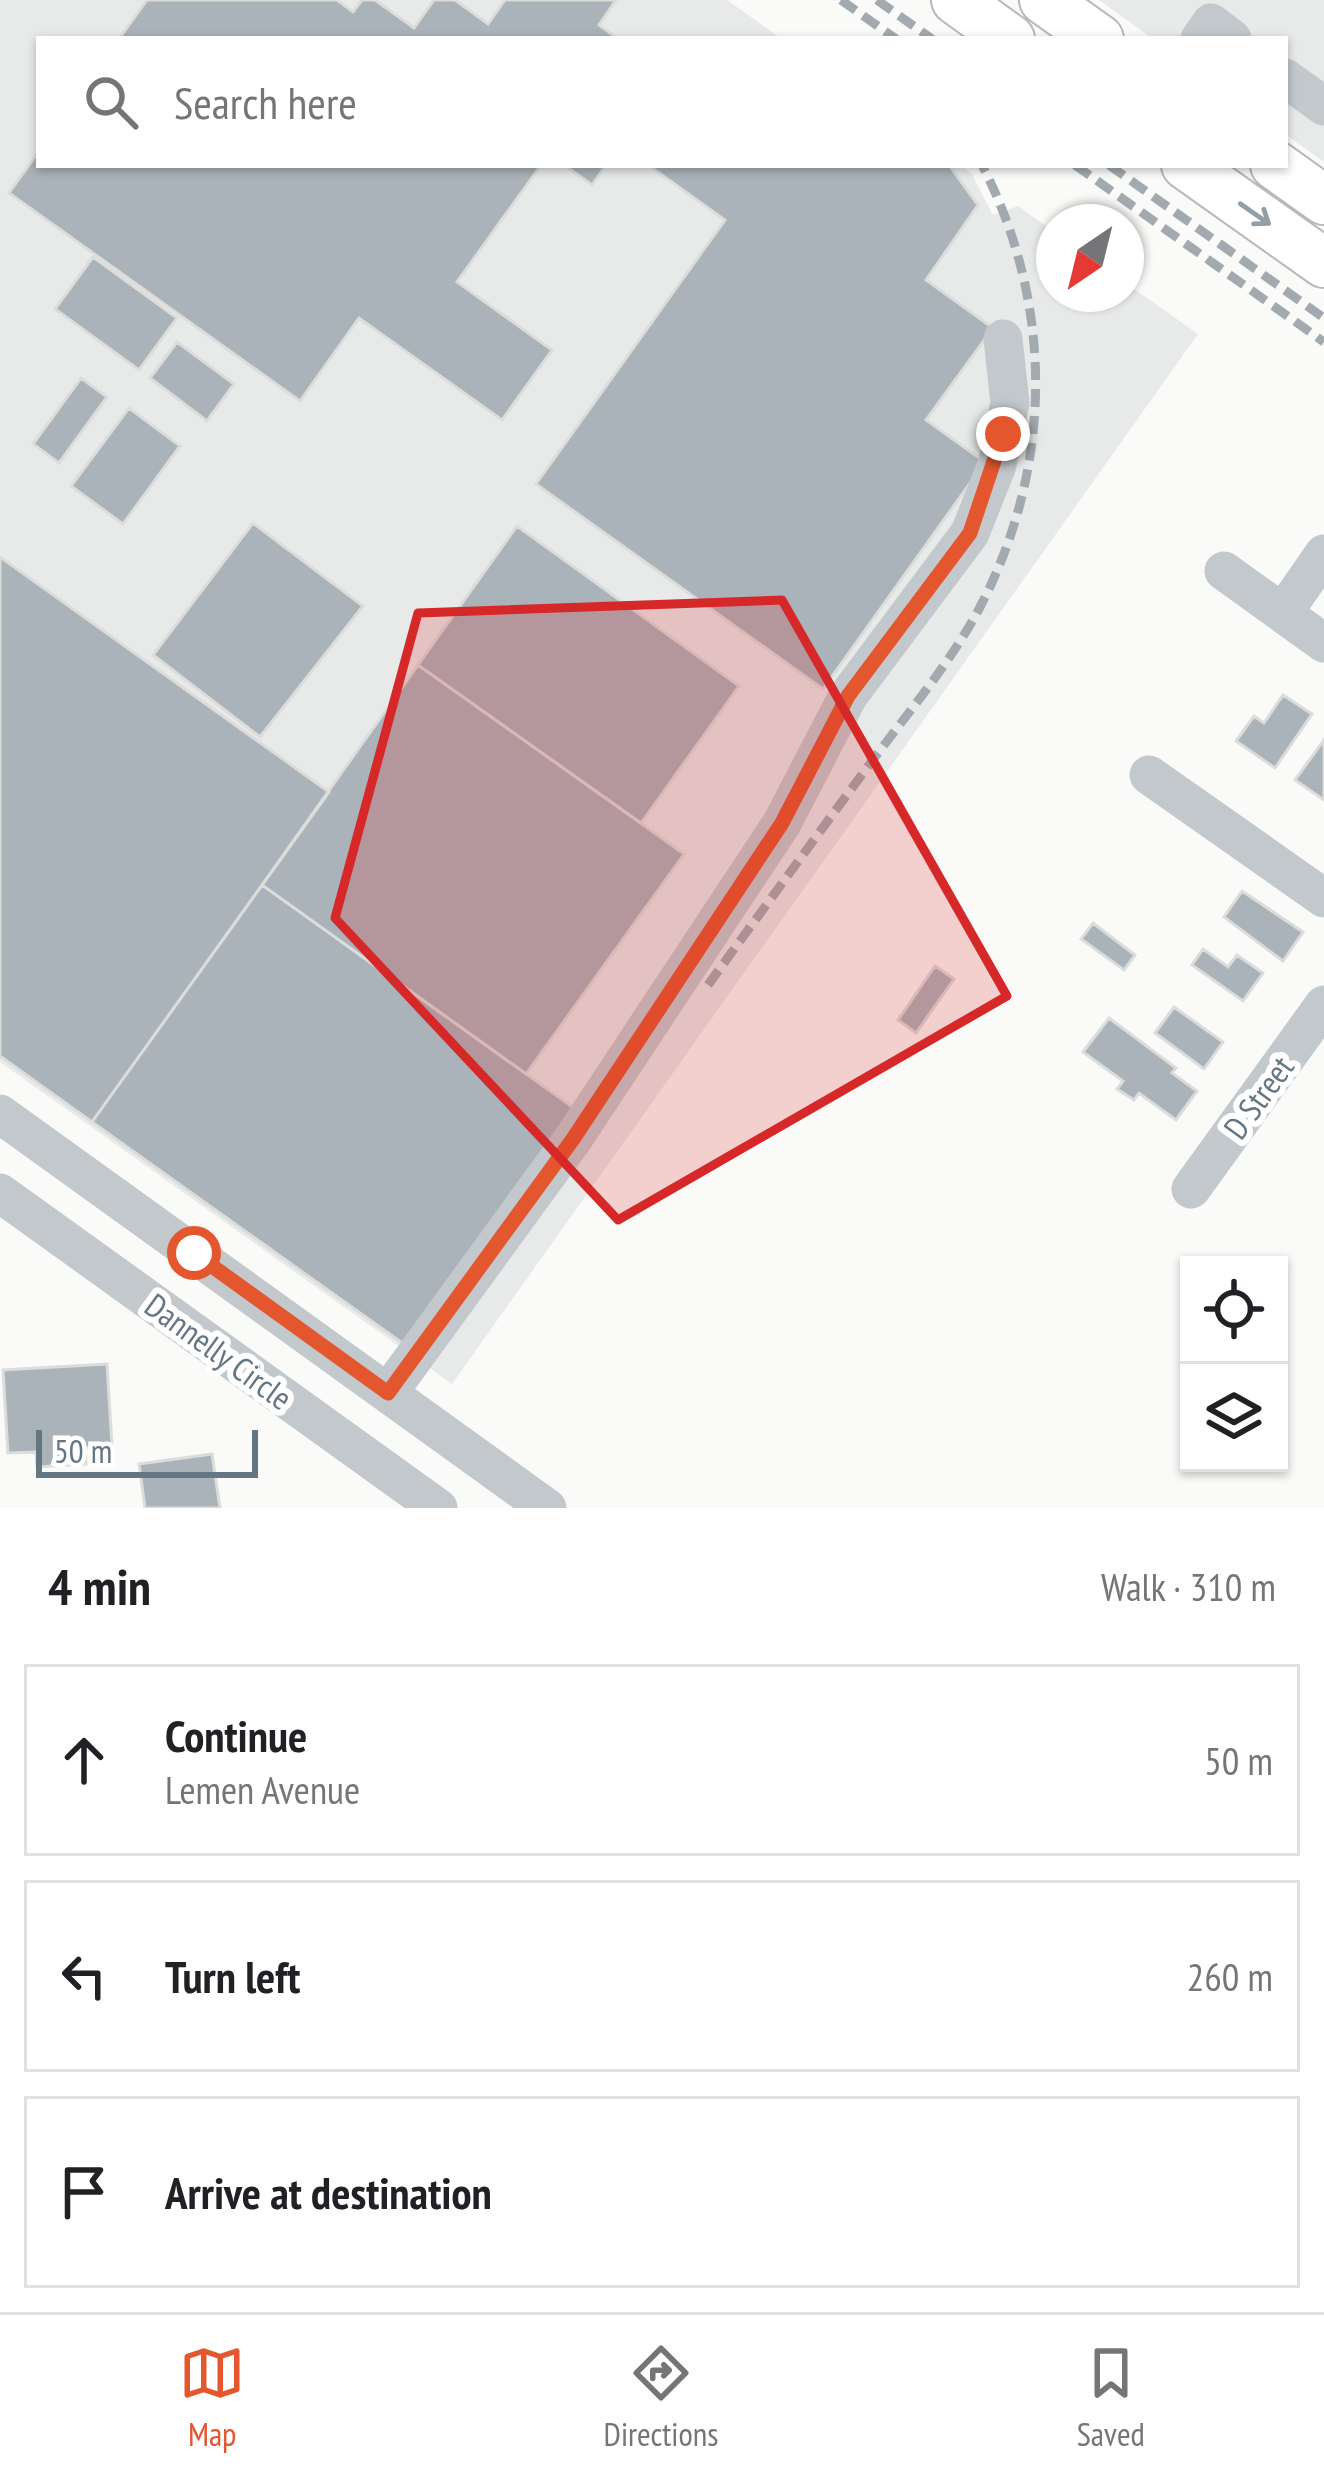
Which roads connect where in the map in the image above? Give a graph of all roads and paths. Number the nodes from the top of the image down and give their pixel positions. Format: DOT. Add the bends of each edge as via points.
graph roads {
  1 [pos="956,0"];
  2 [pos="1044,0"];
  3 [pos="1006,36"];
  4 [pos="1095,36"];
  5 [pos="1202,36"];
  6 [pos="1228,36"];
  7 [pos="1288,80"];
  8 [pos="1324,106"];
  9 [pos="1190,168"];
  10 [pos="1279,168"];
  11 [pos="1324,200"];
  12 [pos="1324,263"];
  13 [pos="1004,339"];
  14 [pos="1324,554"];
  15 [pos="1224,571"];
  16 [pos="1282,613"];
  17 [pos="1324,643"];
  18 [pos="1149,775"];
  19 [pos="1324,898"];
  20 [pos="1324,1005"];
  21 [pos="0,1114"];
  22 [pos="1191,1189"];
  23 [pos="0,1193"];
  24 [pos="388,1393"];
  25 [pos="438,1508"];
  26 [pos="547,1508"];
  1 -- 3 [label="main road"];
  2 -- 4 [label="main road"];
  5 -- 6 [label="street" via="1211,23"];
  7 -- 8 [label="street"];
  9 -- 12 [label="main road, one-way"];
  10 -- 11 [label="main road"];
  13 -- 24 [label="street" via="1010,403 970,533 848,696 782,823 573,1139"];
  14 -- 16 [label="street"];
  15 -- 16 [label="street"];
  16 -- 17 [label="street"];
  18 -- 19 [label="street"];
  20 -- 22 [label="street, D Street"];
  21 -- 24 [label="street"];
  23 -- 25 [label="street, Dannelly Circle"];
  24 -- 26 [label="street"];
}
